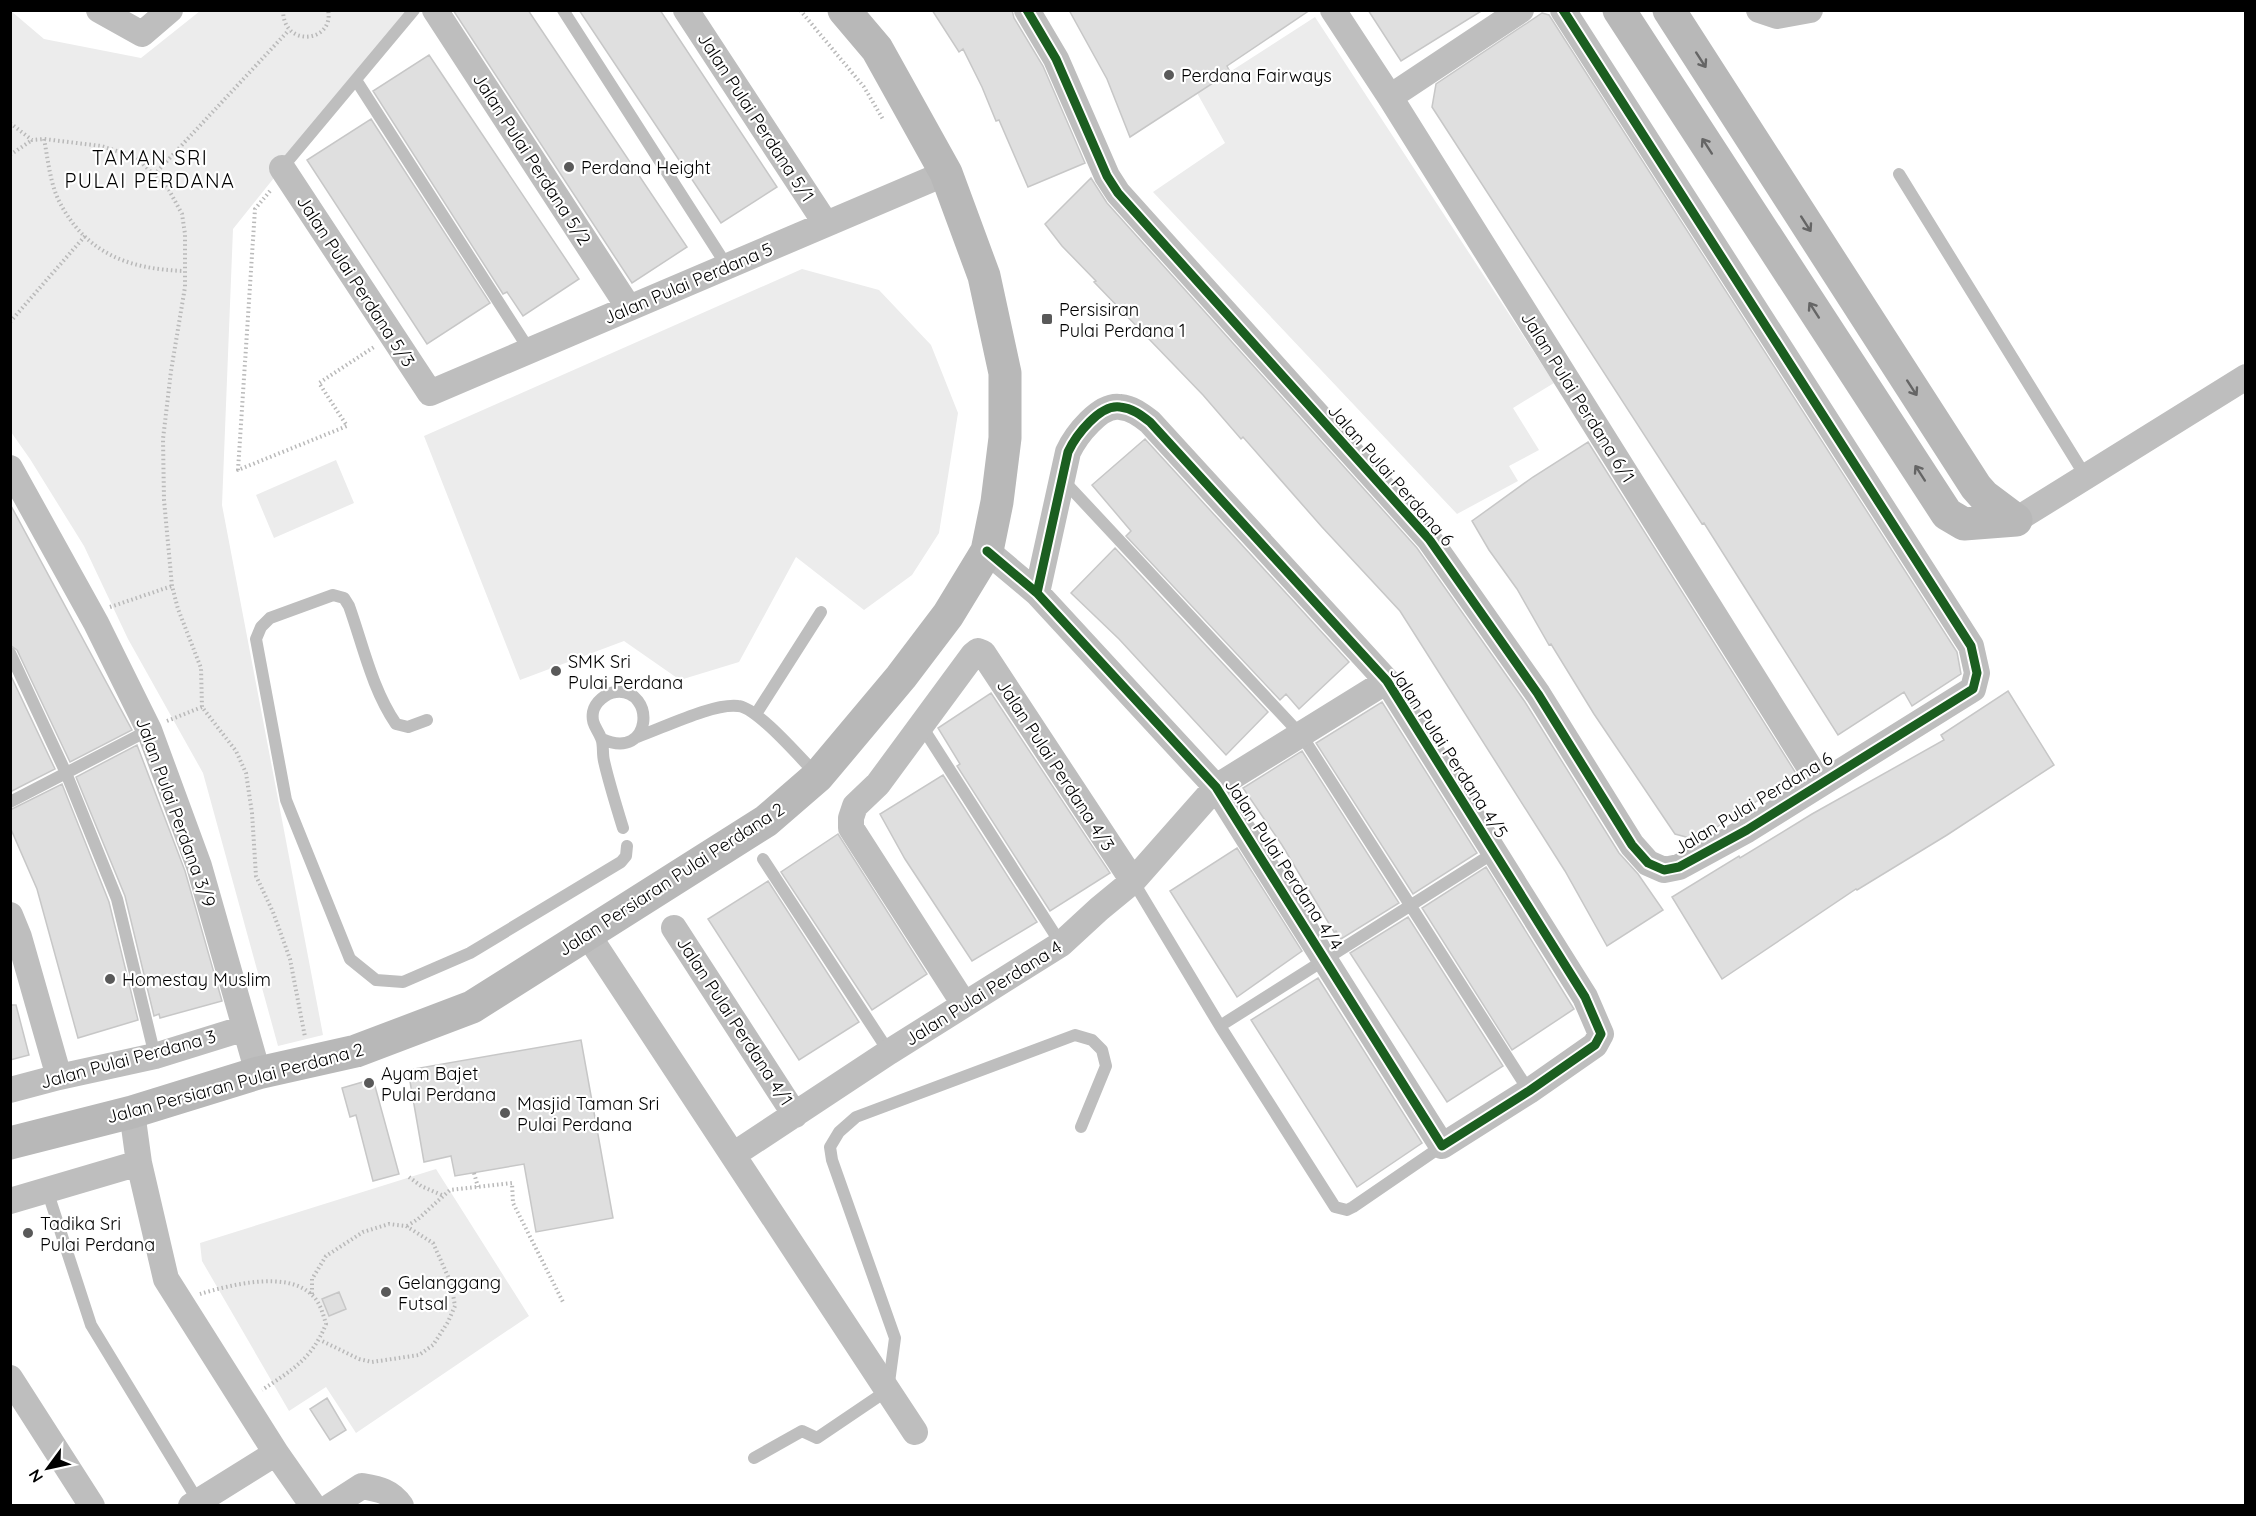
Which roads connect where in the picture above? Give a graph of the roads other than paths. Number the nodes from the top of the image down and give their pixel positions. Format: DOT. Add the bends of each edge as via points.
graph roads {
  1 [pos="99,10"];
  2 [pos="170,10"];
  3 [pos="414,10"];
  4 [pos="435,10"];
  5 [pos="563,10"];
  6 [pos="686,10"];
  7 [pos="844,10"];
  8 [pos="1027,10"];
  9 [pos="1333,10"];
  10 [pos="1521,10"];
  11 [pos="1563,10"];
  12 [pos="1619,10"];
  13 [pos="1669,10"];
  14 [pos="1759,10"];
  15 [pos="1810,10"];
  16 [pos="356,80"];
  17 [pos="1390,97"];
  18 [pos="284,170"];
  19 [pos="946,173"];
  20 [pos="1899,174"];
  21 [pos="826,224"];
  22 [pos="727,266"];
  23 [pos="629,308"];
  24 [pos="530,351"];
  25 [pos="2246,377"];
  26 [pos="430,393"];
  27 [pos="10,468"];
  28 [pos="2086,477"];
  29 [pos="1063,480"];
  30 [pos="2016,520"];
  31 [pos="987,551"];
  32 [pos="1037,593"];
  33 [pos="821,612"];
  34 [pos="10,653"];
  35 [pos="1387,681"];
  36 [pos="756,714"];
  37 [pos="427,720"];
  38 [pos="921,725"];
  39 [pos="149,730"];
  40 [pos="1302,736"];
  41 [pos="637,737"];
  42 [pos="602,739"];
  43 [pos="66,773"];
  44 [pos="818,776"];
  45 [pos="1820,784"];
  46 [pos="1216,788"];
  47 [pos="10,802"];
  48 [pos="623,828"];
  49 [pos="627,846"];
  50 [pos="1495,852"];
  51 [pos="763,859"];
  52 [pos="1133,881"];
  53 [pos="1410,906"];
  54 [pos="10,915"];
  55 [pos="674,928"];
  56 [pos="588,935"];
  57 [pos="1061,944"];
  58 [pos="1326,959"];
  59 [pos="964,1004"];
  60 [pos="1220,1026"];
  61 [pos="245,1028"];
  62 [pos="889,1052"];
  63 [pos="155,1056"];
  64 [pos="258,1073"];
  65 [pos="59,1077"];
  66 [pos="10,1090"];
  67 [pos="1529,1091"];
  68 [pos="132,1112"];
  69 [pos="795,1115"];
  70 [pos="1081,1127"];
  71 [pos="10,1143"];
  72 [pos="1442,1146"];
  73 [pos="733,1155"];
  74 [pos="139,1163"];
  75 [pos="47,1190"];
  76 [pos="10,1201"];
  77 [pos="10,1378"];
  78 [pos="888,1390"];
  79 [pos="915,1432"];
  80 [pos="276,1453"];
  81 [pos="754,1458"];
  82 [pos="194,1503"];
  83 [pos="92,1506"];
  84 [pos="313,1506"];
  85 [pos="331,1506"];
  86 [pos="401,1506"];
  1 -- 2 [label="street" via="142,34"];
  3 -- 16 [label="lane"];
  4 -- 23 [label="street, Jalan Pulai Perdana 5/2"];
  5 -- 22 [label="lane"];
  6 -- 21 [label="street, Jalan Pulai Perdana 5/1"];
  7 -- 19 [label="street, Jalan Persiaran Pulai Perdana 2" via="877,49"];
  8 -- 45 [label="street, Jalan Pulai Perdana 6" via="1056,59 1118,193 1429,539 1538,694 1632,845 1648,863 1664,870 1679,867"];
  9 -- 17 [label="street, Jalan Pulai Perdana 6/1"];
  10 -- 17 [label="street"];
  11 -- 45 [label="street, Jalan Pulai Perdana 6" via="1971,646 1977,673 1973,689"];
  30 -- 12 [label="street, one-way" via="1964,524 1947,514"];
  13 -- 30 [label="street, one-way" via="1976,487"];
  14 -- 15 [label="street" via="1777,16"];
  16 -- 18 [label="lane"];
  16 -- 24 [label="lane"];
  17 -- 45 [label="street, Jalan Pulai Perdana 6/1"];
  18 -- 26 [label="street, Jalan Pulai Perdana 5/3"];
  19 -- 21 [label="street, Jalan Pulai Perdana 5"];
  19 -- 31 [label="street, Jalan Persiaran Pulai Perdana 2" via="984,276 1005,373 1005,438"];
  20 -- 28 [label="lane"];
  21 -- 22 [label="street, Jalan Pulai Perdana 5"];
  22 -- 23 [label="street, Jalan Pulai Perdana 5"];
  23 -- 24 [label="street, Jalan Pulai Perdana 5"];
  24 -- 26 [label="street, Jalan Pulai Perdana 5"];
  25 -- 28 [label="street"];
  27 -- 39 [label="street, Jalan Pulai Perdana 3/9" via="92,616"];
  28 -- 30 [label="street"];
  29 -- 32 [label="street, Jalan Pulai Perdana 4/5"];
  29 -- 35 [label="street, Jalan Pulai Perdana 4/5" via="1073,441 1092,420 1119,406 1134,411 1150,422"];
  29 -- 40 [label="lane"];
  31 -- 32 [label="street, Jalan Pulai Perdana 4/4"];
  31 -- 44 [label="street, Jalan Persiaran Pulai Perdana 2" via="948,615"];
  32 -- 46 [label="street, Jalan Pulai Perdana 4/4"];
  33 -- 36 [label="lane"];
  34 -- 43 [label="lane"];
  35 -- 40 [label="street, Jalan Pulai Perdana 4"];
  35 -- 50 [label="street, Jalan Pulai Perdana 4/5"];
  36 -- 41 [label="lane" via="740,705 715,708"];
  36 -- 44 [label="lane"];
  37 -- 49 [label="lane" via="408,727 396,724 386,710 344,598 333,596 270,618 261,627 256,639 286,800 350,958 376,980 403,982 470,953 621,862"];
  38 -- 52 [label="street, Jalan Pulai Perdana 4/3" via="973,655 983,653"];
  38 -- 57 [label="lane"];
  38 -- 59 [label="street" via="878,784 855,806 851,828"];
  39 -- 43 [label="lane"];
  39 -- 61 [label="street, Jalan Pulai Perdana 3/9" via="199,866"];
  40 -- 46 [label="street, Jalan Pulai Perdana 4"];
  40 -- 53 [label="lane"];
  41 -- 42 [label="lane" via="614,744"];
  41 -- 42 [label="lane" via="645,723 642,707 632,696 616,692 602,697 593,710 593,726"];
  42 -- 48 [label="lane" via="603,758"];
  43 -- 47 [label="lane"];
  43 -- 63 [label="lane" via="117,899"];
  44 -- 56 [label="street, Jalan Persiaran Pulai Perdana 2" via="766,821"];
  46 -- 52 [label="street, Jalan Pulai Perdana 4"];
  46 -- 58 [label="street, Jalan Pulai Perdana 4/4"];
  50 -- 53 [label="lane"];
  50 -- 67 [label="street, Jalan Pulai Perdana 4/5" via="1585,997 1601,1034 1595,1045"];
  51 -- 62 [label="lane"];
  52 -- 57 [label="street, Jalan Pulai Perdana 4"];
  52 -- 60 [label="lane"];
  53 -- 58 [label="lane"];
  53 -- 67 [label="lane"];
  54 -- 65 [label="street"];
  55 -- 69 [label="street, Jalan Pulai Perdana 4/1"];
  56 -- 64 [label="street, Jalan Persiaran Pulai Perdana 2" via="472,1007 356,1051"];
  56 -- 73 [label="street"];
  57 -- 59 [label="street, Jalan Pulai Perdana 4"];
  58 -- 60 [label="lane"];
  58 -- 72 [label="street, Jalan Pulai Perdana 4/4"];
  59 -- 62 [label="street, Jalan Pulai Perdana 4"];
  60 -- 72 [label="lane" via="1335,1207 1353,1207"];
  61 -- 63 [label="street, Jalan Pulai Perdana 3"];
  61 -- 64 [label="street, Jalan Pulai Perdana 3/9"];
  62 -- 69 [label="street, Jalan Pulai Perdana 4"];
  63 -- 65 [label="street, Jalan Pulai Perdana 3"];
  64 -- 68 [label="street, Jalan Persiaran Pulai Perdana 2"];
  65 -- 66 [label="street, Jalan Pulai Perdana 3"];
  67 -- 72 [label="street, Jalan Pulai Perdana 4/5"];
  68 -- 71 [label="street, Jalan Persiaran Pulai Perdana 2"];
  68 -- 74 [label="street"];
  69 -- 73 [label="street, Jalan Pulai Perdana 4"];
  70 -- 78 [label="lane" via="1106,1066 1102,1050 1092,1040 1075,1035 856,1117 839,1132 830,1147 832,1160 895,1338"];
  73 -- 78 [label="street"];
  74 -- 75 [label="street"];
  74 -- 80 [label="street" via="166,1279"];
  75 -- 76 [label="street"];
  75 -- 82 [label="lane" via="91,1324"];
  77 -- 83 [label="street"];
  78 -- 79 [label="street"];
  78 -- 81 [label="lane" via="816,1438 802,1431"];
  80 -- 82 [label="street"];
  80 -- 84 [label="street"];
  85 -- 86 [label="street" via="362,1486 381,1489"];
}
